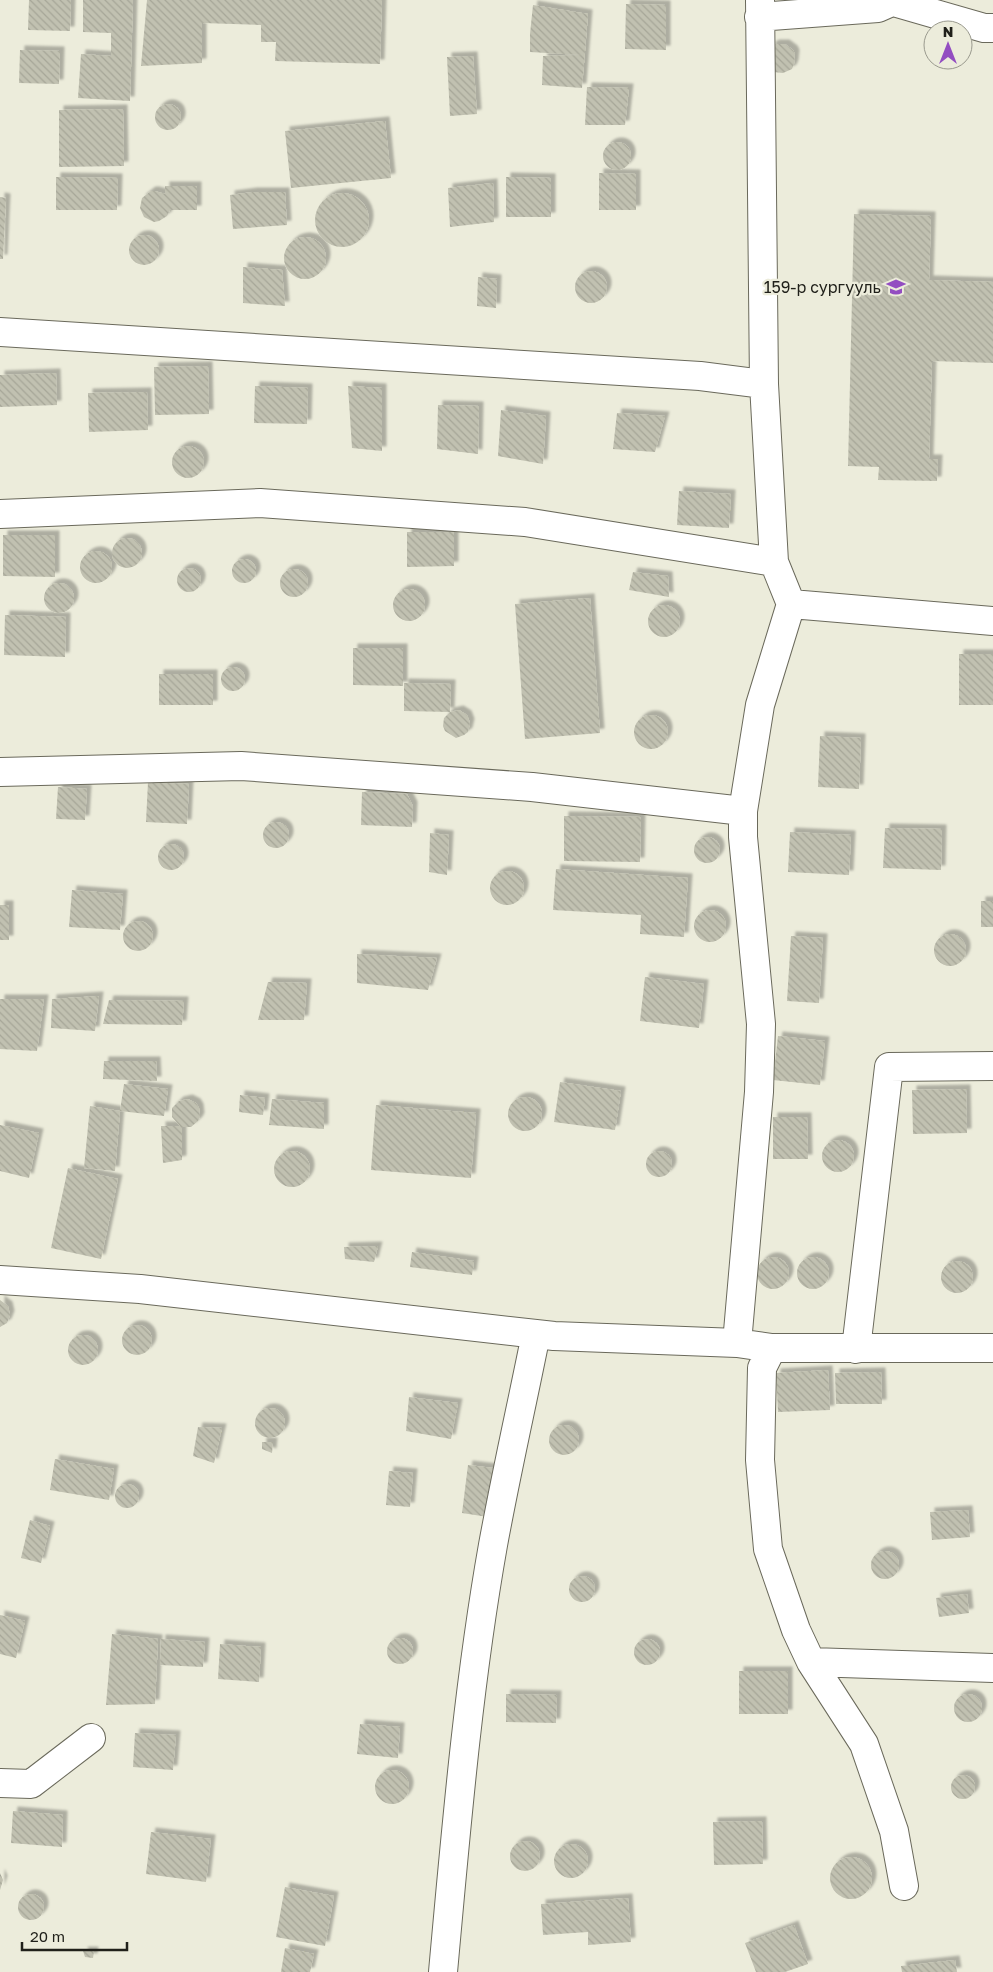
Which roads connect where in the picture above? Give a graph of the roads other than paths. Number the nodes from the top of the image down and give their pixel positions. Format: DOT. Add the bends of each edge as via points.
graph roads {
  1 [pos="895,1"];
  2 [pos="759,8"];
  3 [pos="993,28"];
  4 [pos="0,332"];
  5 [pos="764,384"];
  6 [pos="0,514"];
  7 [pos="774,562"];
  8 [pos="791,604"];
  9 [pos="993,621"];
  10 [pos="0,772"];
  11 [pos="743,812"];
  12 [pos="993,1066"];
  13 [pos="0,1280"];
  14 [pos="536,1334"];
  15 [pos="737,1343"];
  16 [pos="772,1348"];
  17 [pos="993,1348"];
  18 [pos="856,1349"];
  19 [pos="811,1662"];
  20 [pos="993,1668"];
  21 [pos="91,1738"];
  22 [pos="0,1783"];
  23 [pos="904,1886"];
  24 [pos="443,1972"];
  1 -- 2 [label="street" via="878,8 853,11"];
  1 -- 3 [label="street"];
  2 -- 5 [label="street"];
  4 -- 5 [label="street" via="700,376"];
  5 -- 7 [label="street"];
  6 -- 7 [label="street" via="260,503 525,522"];
  7 -- 8 [label="street"];
  8 -- 9 [label="street"];
  8 -- 11 [label="street" via="760,705"];
  10 -- 11 [label="street" via="240,766 532,787"];
  11 -- 15 [label="street" via="761,1024 759,1092"];
  12 -- 18 [label="street" via="889,1066"];
  13 -- 14 [label="street" via="140,1289"];
  14 -- 15 [label="street"];
  14 -- 24 [label="street" via="493,1544 477,1650"];
  15 -- 16 [label="street"];
  16 -- 18 [label="street"];
  16 -- 19 [label="street" via="762,1368 760,1460 768,1549 796,1630"];
  17 -- 18 [label="street"];
  19 -- 20 [label="street"];
  19 -- 23 [label="street" via="864,1744 894,1830"];
  21 -- 22 [label="street" via="31,1784"];
}
